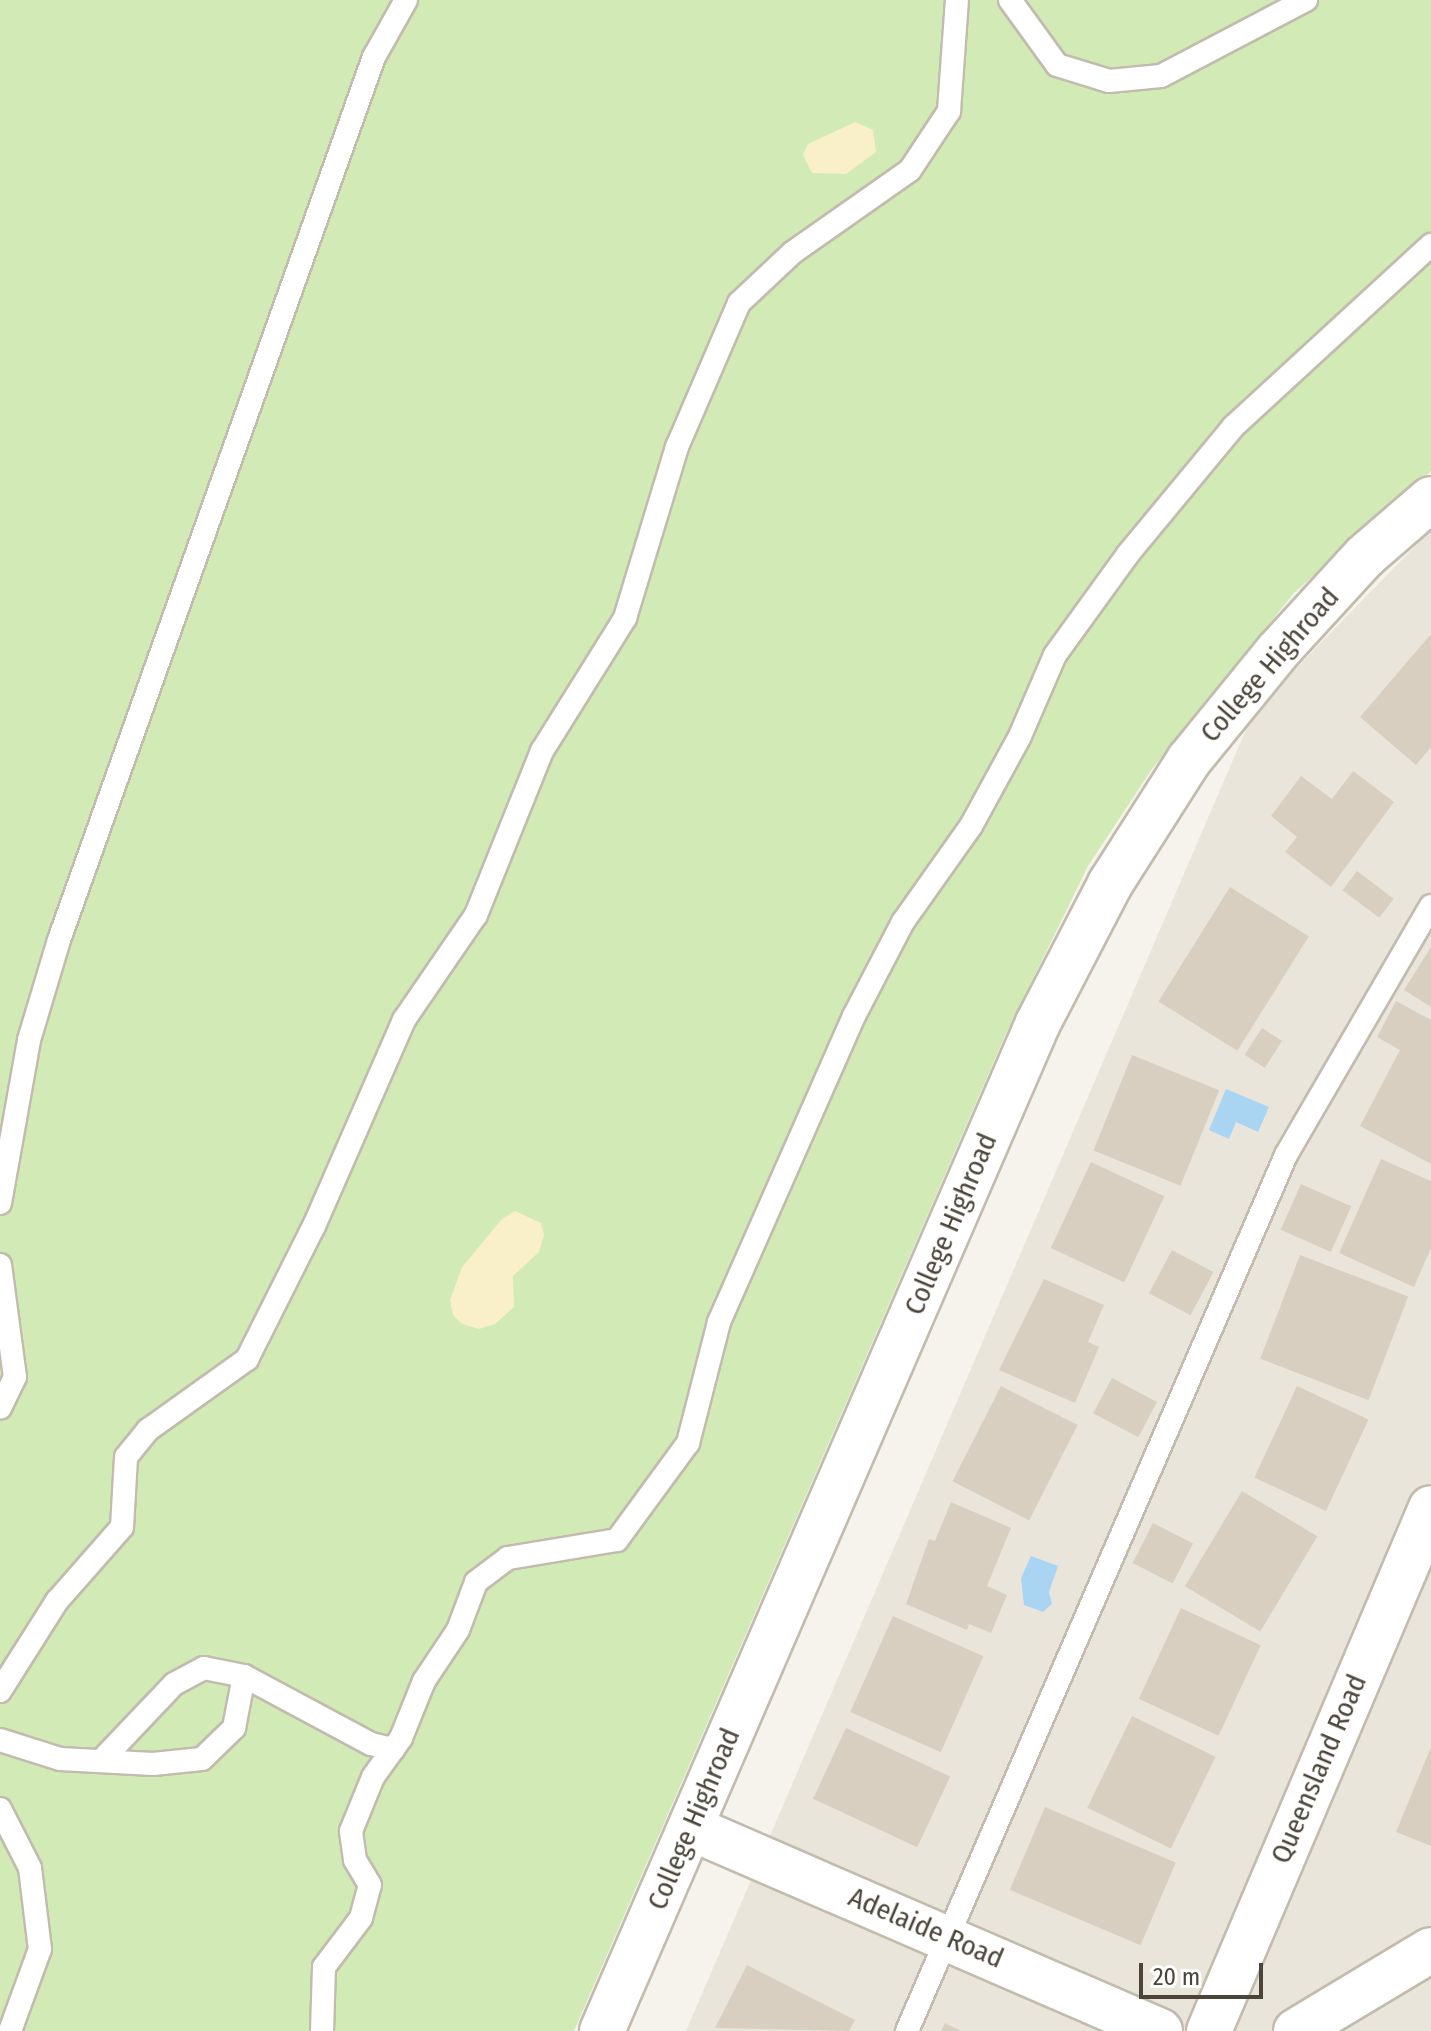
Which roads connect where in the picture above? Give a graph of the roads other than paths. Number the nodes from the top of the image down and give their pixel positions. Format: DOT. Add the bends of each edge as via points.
graph roads {
  1 [pos="406,0"];
  2 [pos="957,0"];
  3 [pos="1010,0"];
  4 [pos="1306,0"];
  5 [pos="1431,245"];
  6 [pos="1431,499"];
  7 [pos="1431,906"];
  8 [pos="0,1203"];
  9 [pos="0,1265"];
  10 [pos="0,1408"];
  11 [pos="1431,1508"];
  12 [pos="244,1676"];
  13 [pos="0,1691"];
  14 [pos="0,1740"];
  15 [pos="393,1749"];
  16 [pos="102,1760"];
  17 [pos="0,1809"];
  18 [pos="691,1828"];
  19 [pos="949,1936"];
  20 [pos="1431,1950"];
  21 [pos="10,2031"];
  22 [pos="322,2031"];
  23 [pos="602,2031"];
  24 [pos="907,2031"];
  25 [pos="1160,2031"];
  26 [pos="1209,2031"];
  27 [pos="1296,2031"];
  1 -- 8 [label="lane" via="374,57 59,940 29,1040"];
  2 -- 13 [label="lane" via="949,111 910,170 792,253 739,303 677,447 625,618 542,751 476,915 404,1020 314,1226 247,1359 148,1430 126,1457 122,1527 57,1601"];
  3 -- 4 [label="lane" via="1057,65 1109,81 1161,76"];
  5 -- 15 [label="lane" via="1233,427 1128,554 1055,655 985,800 903,922 854,1016 719,1322 688,1443 617,1540 508,1558 476,1582 458,1630 424,1681"];
  6 -- 18 [label="street, College Highroad" via="1365,556 1277,652 1189,760 1110,884 1038,1023"];
  7 -- 19 [label="lane" via="1286,1155"];
  9 -- 10 [label="lane" via="15,1377"];
  11 -- 26 [label="street, Queensland Road"];
  12 -- 15 [label="lane" via="371,1744"];
  12 -- 16 [label="lane" via="204,1668 174,1684"];
  12 -- 16 [label="lane" via="234,1728 202,1759 153,1764"];
  14 -- 16 [label="lane" via="60,1759"];
  15 -- 22 [label="lane" via="373,1777 351,1831 355,1860 370,1885 361,1918 324,1967"];
  17 -- 21 [label="lane" via="30,1868 40,1949"];
  18 -- 19 [label="street, Adelaide Road"];
  18 -- 23 [label="street, College Highroad"];
  19 -- 24 [label="lane"];
  19 -- 25 [label="street, Adelaide Road"];
  20 -- 27 [label="street"];
}
